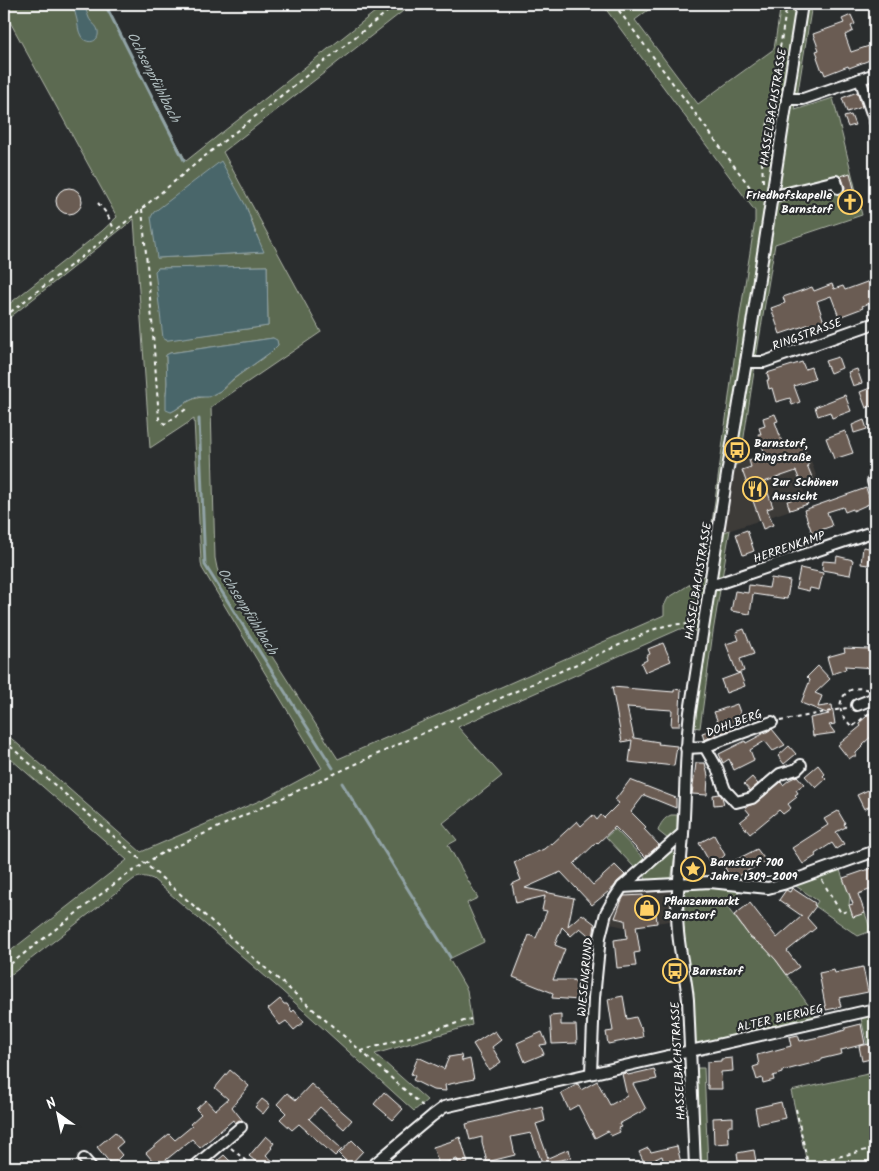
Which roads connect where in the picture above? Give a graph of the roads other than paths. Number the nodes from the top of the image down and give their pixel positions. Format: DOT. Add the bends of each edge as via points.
graph roads {
  1 [pos="802,4"];
  2 [pos="875,74"];
  3 [pos="860,79"];
  4 [pos="787,99"];
  5 [pos="875,122"];
  6 [pos="838,188"];
  7 [pos="771,197"];
  8 [pos="875,323"];
  9 [pos="746,362"];
  10 [pos="875,531"];
  11 [pos="711,583"];
  12 [pos="875,698"];
  13 [pos="856,706"];
  14 [pos="772,722"];
  15 [pos="705,747"];
  16 [pos="686,748"];
  17 [pos="801,765"];
  18 [pos="683,833"];
  19 [pos="875,851"];
  20 [pos="678,884"];
  21 [pos="622,887"];
  22 [pos="875,1009"];
  23 [pos="690,1051"];
  24 [pos="591,1073"];
  25 [pos="241,1127"];
  26 [pos="84,1159"];
  27 [pos="91,1167"];
  28 [pos="194,1167"];
  29 [pos="371,1167"];
  30 [pos="695,1167"];
  1 -- 4 [label="street, HASSELBACHSTRASSE"];
  2 -- 3 [label="street"];
  3 -- 4 [label="street" via="803,99"];
  3 -- 5 [label="street"];
  4 -- 7 [label="street, HASSELBACHSTRASSE"];
  6 -- 7 [label="street" via="836,181"];
  7 -- 9 [label="street, HASSELBACHSTRASSE"];
  8 -- 9 [label="street, RINGSTRASSE" via="764,362"];
  9 -- 11 [label="street, HASSELBACHSTRASSE"];
  10 -- 11 [label="street, HERRENKAMP" via="718,584"];
  11 -- 16 [label="street, HASSELBACHSTRASSE"];
  12 -- 13 [label="street"];
  14 -- 15 [label="street, DOHLBERG"];
  15 -- 16 [label="street, DOHLBERG"];
  15 -- 17 [label="street, DOHLBERG" via="725,790 736,802 752,798 780,774"];
  16 -- 18 [label="street, HASSELBACHSTRASSE"];
  18 -- 20 [label="street, HASSELBACHSTRASSE"];
  18 -- 21 [label="street, WIESENGRUND"];
  19 -- 20 [label="street" via="768,888 710,882"];
  20 -- 21 [label="street"];
  20 -- 23 [label="street, HASSELBACHSTRASSE" via="678,932 686,975"];
  21 -- 24 [label="street, WIESENGRUND" via="606,913 600,937"];
  22 -- 23 [label="street, ALTER BIERWEG"];
  23 -- 24 [label="street"];
  23 -- 30 [label="street, HASSELBACHSTRASSE"];
  24 -- 29 [label="street" via="444,1106"];
  25 -- 28 [label="street"];
  26 -- 27 [label="street"];
}
